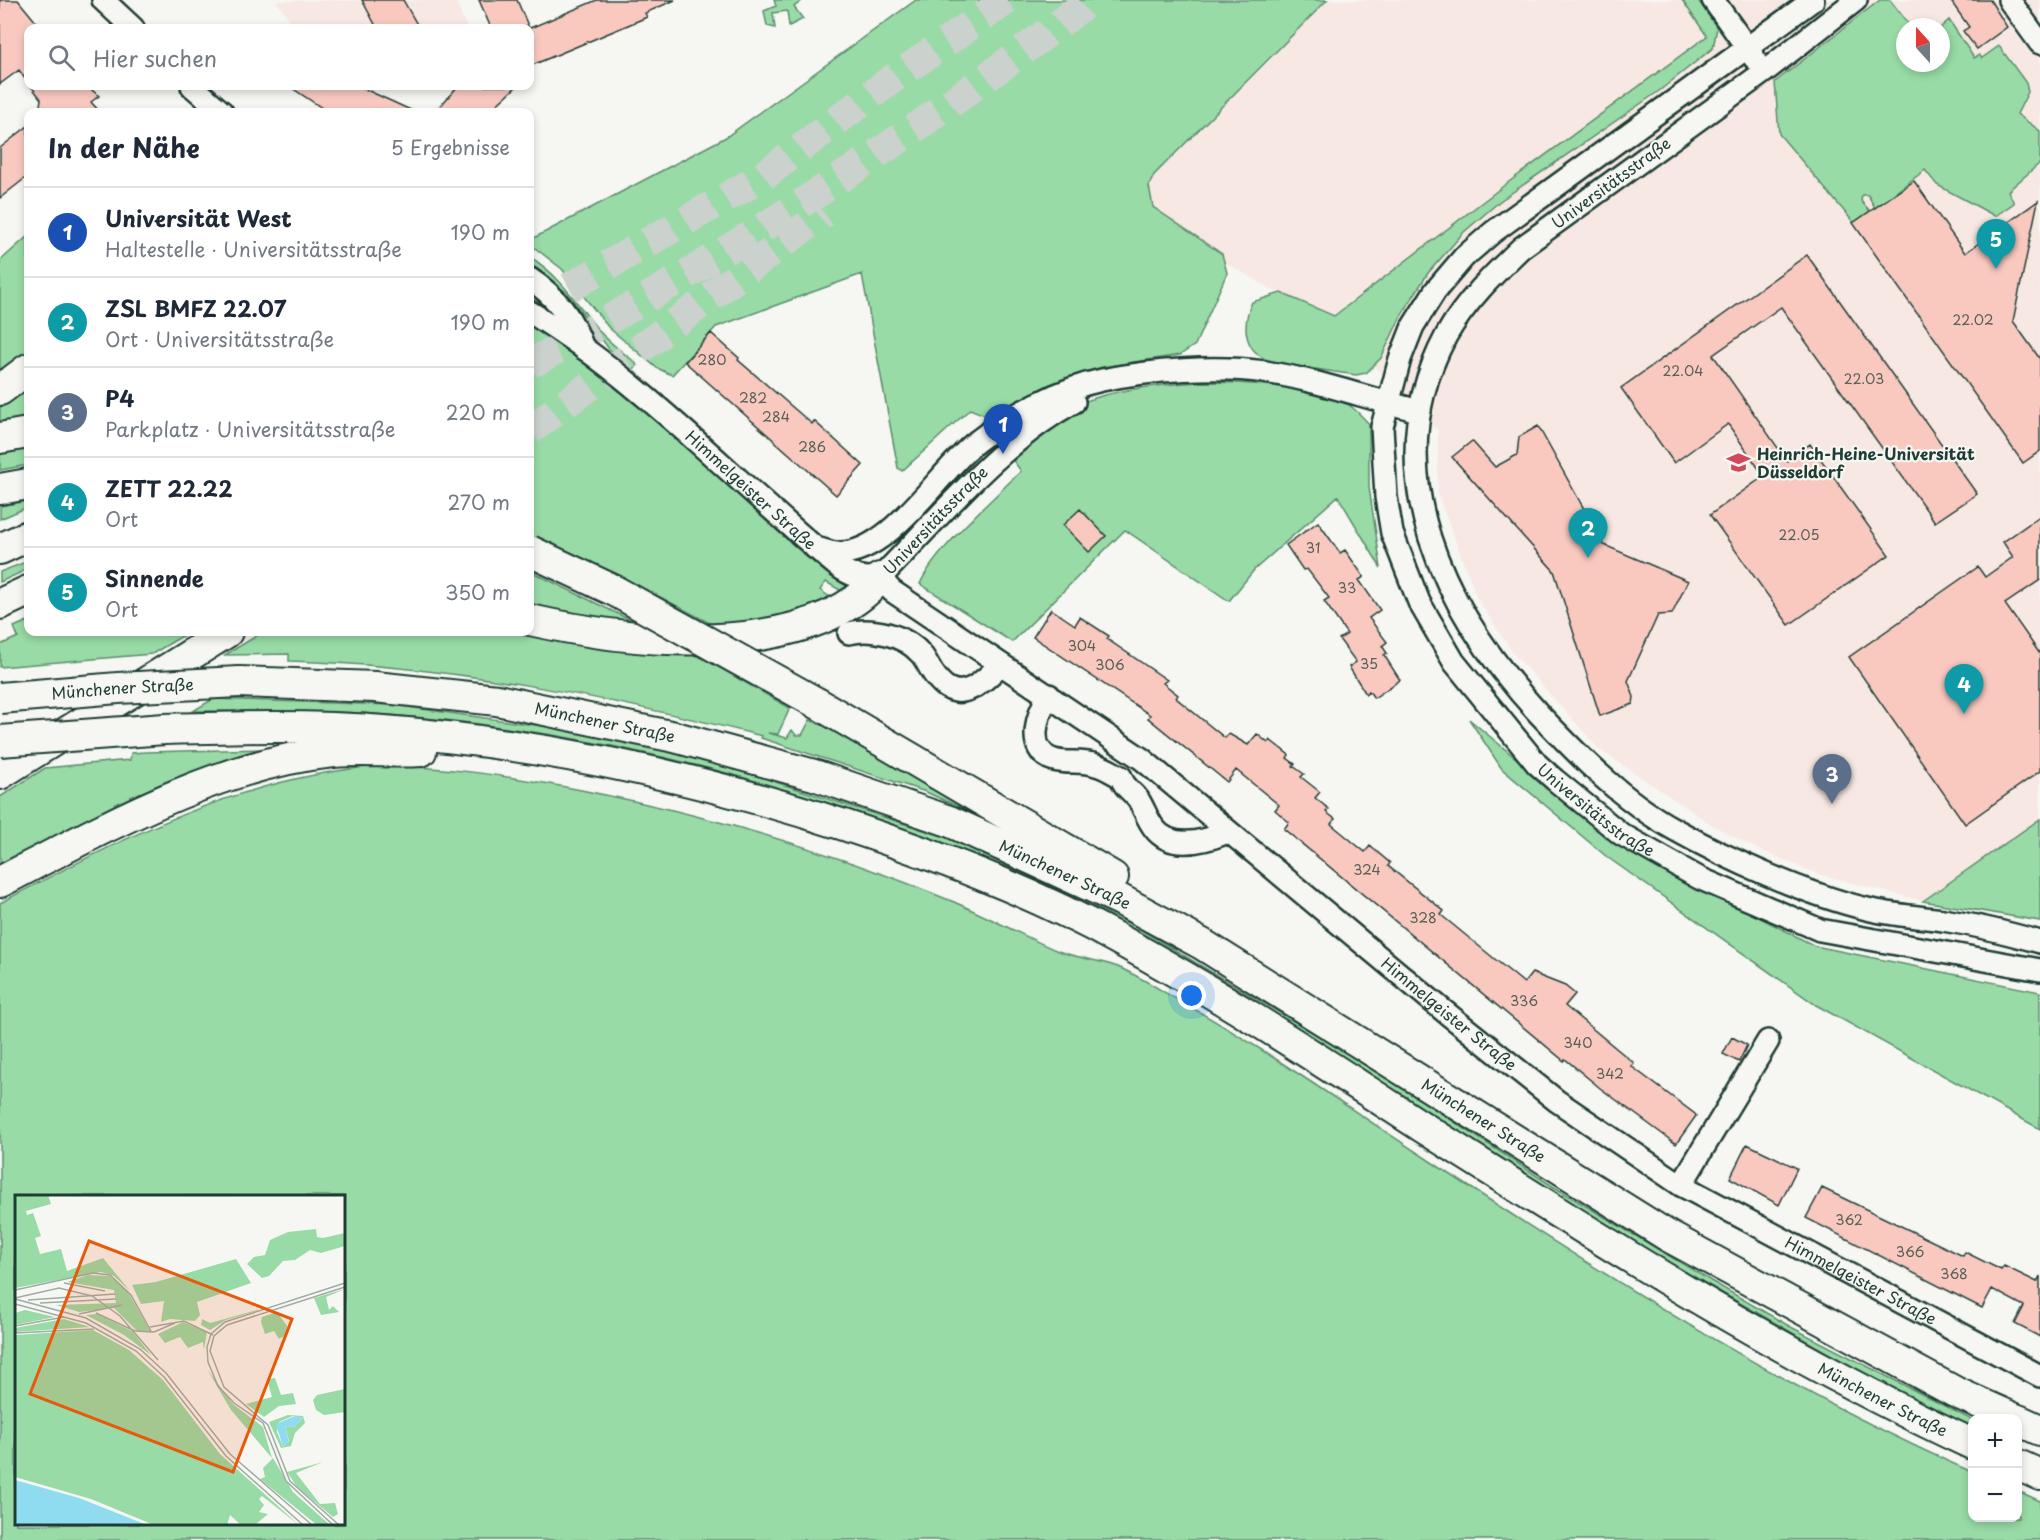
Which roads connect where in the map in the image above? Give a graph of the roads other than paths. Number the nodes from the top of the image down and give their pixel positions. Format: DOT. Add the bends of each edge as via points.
graph roads {
  1 [pos="103,0"];
  2 [pos="1713,0"];
  3 [pos="1813,0"];
  4 [pos="1856,0"];
  5 [pos="2009,0"];
  6 [pos="129,24"];
  7 [pos="2040,44"];
  8 [pos="1747,48"];
  9 [pos="1764,72"];
  10 [pos="197,90"];
  11 [pos="217,108"];
  12 [pos="1532,204"];
  13 [pos="1552,225"];
  14 [pos="534,282"];
  15 [pos="534,315"];
  16 [pos="583,348"];
  17 [pos="24,372"];
  18 [pos="1150,374"];
  19 [pos="0,390"];
  20 [pos="1387,403"];
  21 [pos="1420,411"];
  22 [pos="24,434"];
  23 [pos="0,438"];
  24 [pos="24,485"];
  25 [pos="0,489"];
  26 [pos="882,536"];
  27 [pos="24,538"];
  28 [pos="815,548"];
  29 [pos="0,549"];
  30 [pos="534,553"];
  31 [pos="880,578"];
  32 [pos="24,593"];
  33 [pos="0,604"];
  34 [pos="534,621"];
  35 [pos="849,633"];
  36 [pos="221,636"];
  37 [pos="1000,665"];
  38 [pos="1049,695"];
  39 [pos="0,698"];
  40 [pos="0,741"];
  41 [pos="485,742"];
  42 [pos="1142,759"];
  43 [pos="0,774"];
  44 [pos="1121,777"];
  45 [pos="1171,783"];
  46 [pos="1137,798"];
  47 [pos="1228,832"];
  48 [pos="0,882"];
  49 [pos="2040,942"];
  50 [pos="1202,944"];
  51 [pos="2040,970"];
  52 [pos="1768,1041"];
  53 [pos="1681,1185"];
  54 [pos="2040,1376"];
  55 [pos="2004,1414"];
  56 [pos="2022,1422"];
  57 [pos="2040,1430"];
  58 [pos="1968,1442"];
  59 [pos="2022,1467"];
  60 [pos="2040,1475"];
  1 -- 6 [label="street"];
  2 -- 8 [label="street"];
  3 -- 8 [label="street, Universitätsstraße"];
  4 -- 9 [label="street, Universitätsstraße"];
  5 -- 7 [label="street"];
  8 -- 9 [label="street"];
  8 -- 12 [label="street, Universitätsstraße"];
  9 -- 13 [label="street, Universitätsstraße"];
  10 -- 11 [label="street"];
  12 -- 13 [label="street"];
  12 -- 20 [label="street, Universitätsstraße" via="1464,257 1436,291 1413,326"];
  13 -- 21 [label="street, Universitätsstraße" via="1491,277 1466,307 1431,369"];
  14 -- 16 [label="street, Himmelgeister Straße" via="575,325"];
  15 -- 16 [label="street"];
  16 -- 28 [label="street, Himmelgeister Straße" via="695,438"];
  17 -- 19 [label="highway"];
  18 -- 20 [label="street, Universitätsstraße" via="1238,369 1266,372"];
  18 -- 26 [label="street, Universitätsstraße" via="1101,380 1046,401 1001,425 949,467"];
  18 -- 31 [label="street, Universitätsstraße" via="1078,400 1029,430"];
  20 -- 21 [label="street, Universitätsstraße"];
  20 -- 51 [label="street, Universitätsstraße" via="1382,427 1386,497 1404,569 1454,662 1537,764 1555,780 1621,834 1646,849 1699,878 1820,930"];
  21 -- 49 [label="street, Universitätsstraße" via="1416,458 1424,523 1463,614 1509,681 1569,746 1626,795 1673,828 1809,891 1867,909 1948,921"];
  22 -- 23 [label="highway"];
  24 -- 25 [label="highway"];
  26 -- 28 [label="street, Universitätsstraße" via="850,552 836,554"];
  26 -- 31 [label="street, Universitätsstraße"];
  27 -- 29 [label="highway"];
  28 -- 31 [label="street, Himmelgeister Straße" via="850,575"];
  30 -- 50 [label="highway, bridge" via="615,591 817,703 1171,909"];
  31 -- 34 [label="highway" via="860,597 829,616 750,636 615,637"];
  31 -- 37 [label="street, Himmelgeister Straße" via="892,591"];
  32 -- 33 [label="highway"];
  35 -- 37 [label="street" via="863,629 903,640 923,656 945,688 957,692 984,681"];
  36 -- 43 [label="highway"];
  37 -- 38 [label="street, Himmelgeister Straße"];
  38 -- 42 [label="street, Himmelgeister Straße"];
  38 -- 44 [label="street" via="1038,712 1036,732 1038,746 1045,756 1095,764"];
  39 -- 50 [label="highway, Münchener Straße, bridge" via="238,682 375,687 497,700 675,737 814,775 949,821 1119,899"];
  40 -- 41 [label="highway, Münchener Straße, bridge" via="248,727 381,730"];
  41 -- 48 [label="highway" via="418,752 334,752 238,773 113,824"];
  41 -- 58 [label="highway, Münchener Straße" via="672,775 878,836 996,880 1114,936 1243,1011 1737,1322"];
  42 -- 44 [label="street"];
  42 -- 45 [label="street, Himmelgeister Straße"];
  44 -- 46 [label="street" via="1123,785"];
  45 -- 46 [label="street" via="1150,797"];
  45 -- 47 [label="street, Himmelgeister Straße"];
  46 -- 47 [label="street" via="1155,830 1173,841 1210,839"];
  47 -- 53 [label="street, Himmelgeister Straße" via="1557,1101"];
  50 -- 55 [label="highway, Münchener Straße" via="1668,1236 1955,1392"];
  52 -- 53 [label="street"];
  53 -- 54 [label="street, Himmelgeister Straße"];
  56 -- 57 [label="highway, Münchener Straße"];
  59 -- 60 [label="highway"];
}
